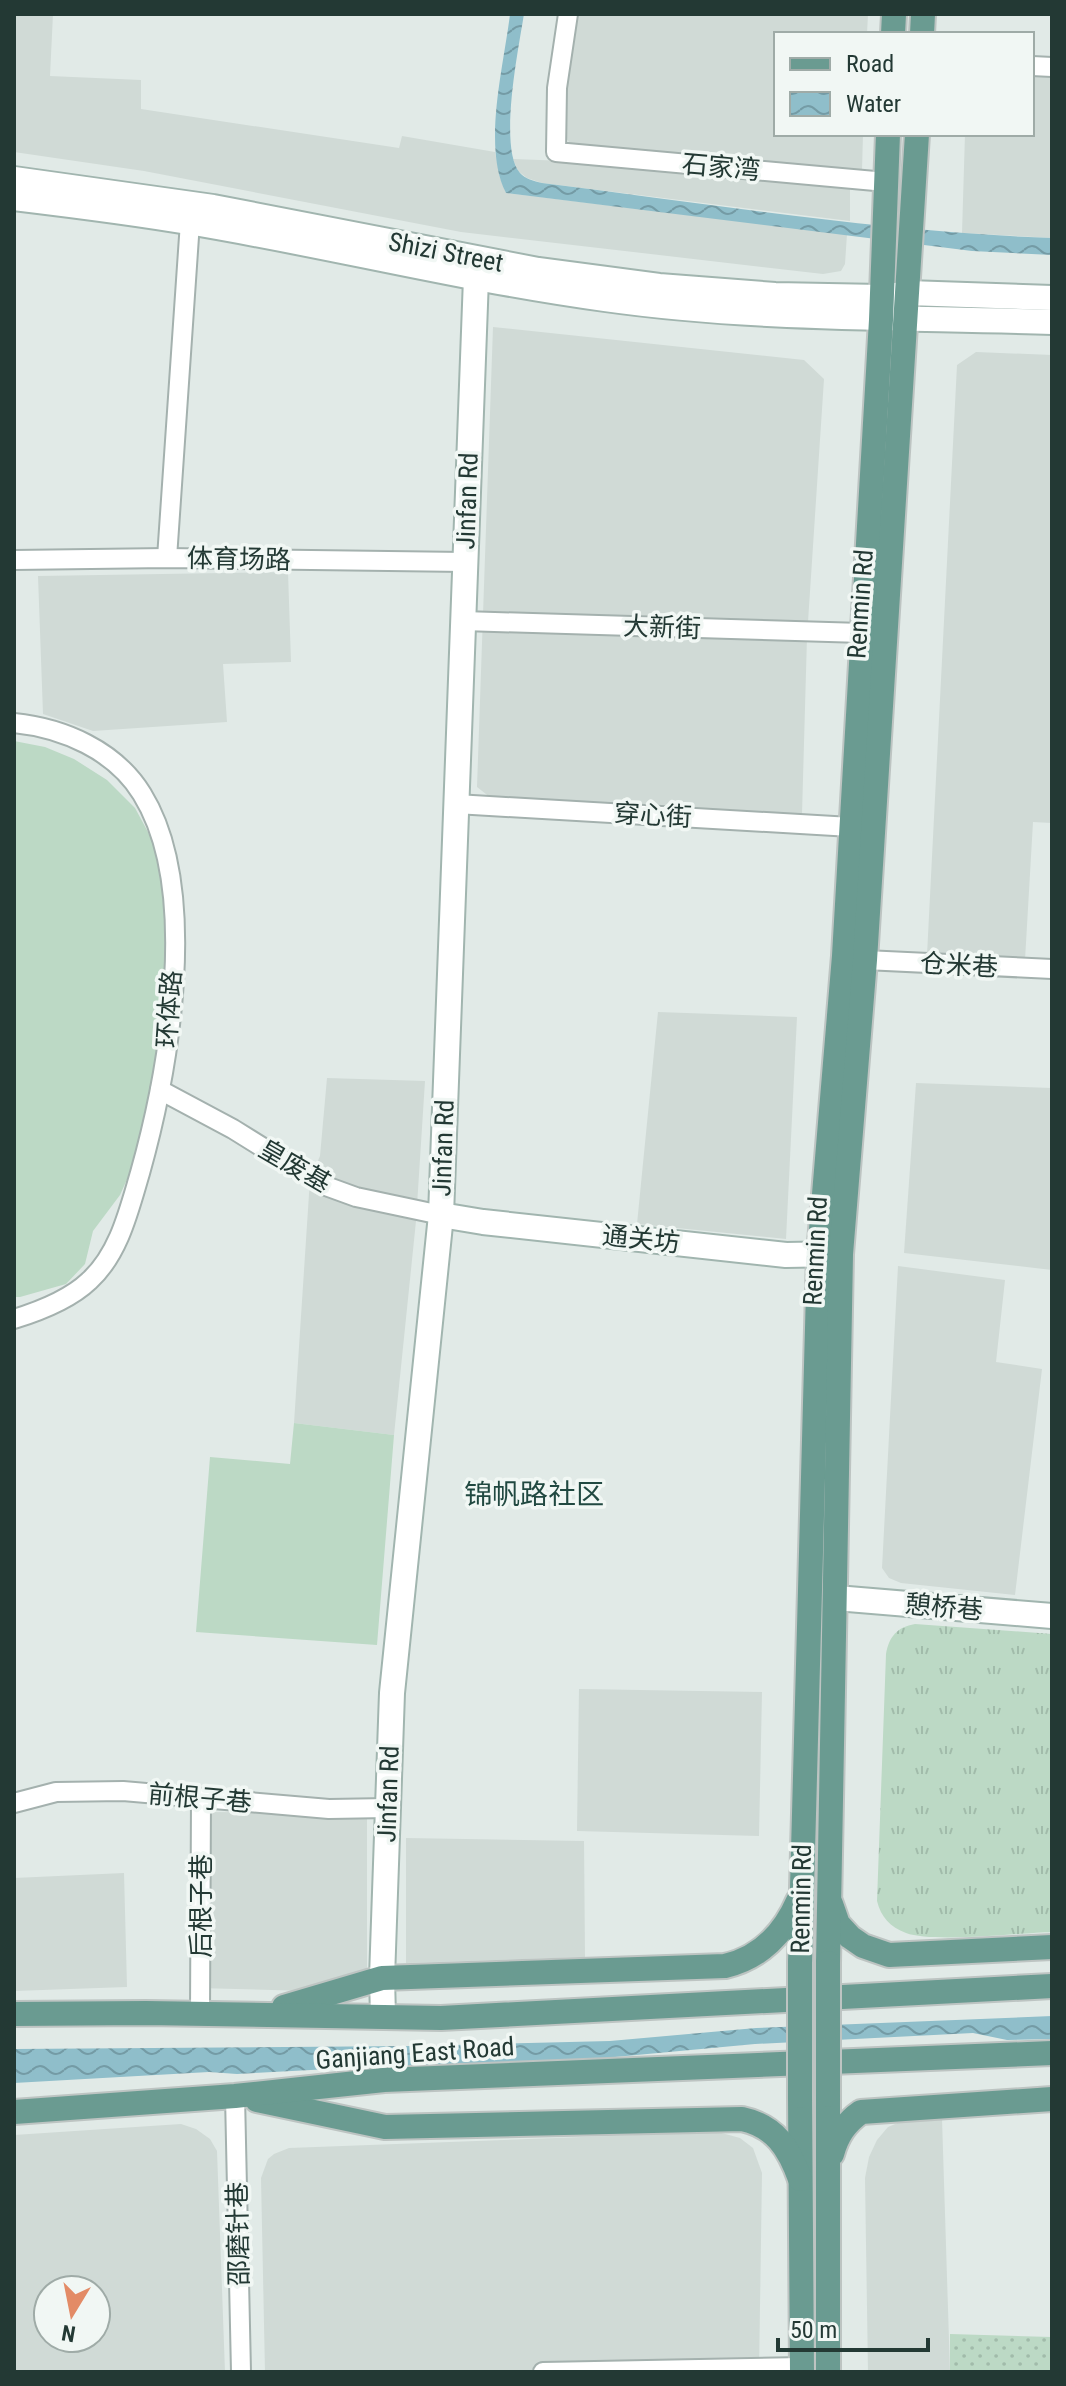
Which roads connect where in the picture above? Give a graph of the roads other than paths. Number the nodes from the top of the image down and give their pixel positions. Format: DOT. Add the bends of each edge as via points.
graph roads {
  1 [pos="568,14"];
  2 [pos="888,136"];
  3 [pos="917,136"];
  4 [pos="14,179"];
  5 [pos="886,187"];
  6 [pos="14,198"];
  7 [pos="190,222"];
  8 [pos="477,268"];
  9 [pos="1052,298"];
  10 [pos="907,305"];
  11 [pos="881,309"];
  12 [pos="1052,322"];
  13 [pos="167,558"];
  14 [pos="14,560"];
  15 [pos="465,562"];
  16 [pos="463,621"];
  17 [pos="862,633"];
  18 [pos="14,723"];
  19 [pos="456,804"];
  20 [pos="851,827"];
  21 [pos="865,960"];
  22 [pos="1052,969"];
  23 [pos="160,1090"];
  24 [pos="441,1215"];
  25 [pos="830,1254"];
  26 [pos="14,1319"];
  27 [pos="836,1598"];
  28 [pos="1052,1616"];
  29 [pos="201,1798"];
  30 [pos="14,1803"];
  31 [pos="388,1808"];
  32 [pos="801,1891"];
  33 [pos="829,1896"];
  34 [pos="1052,1947"];
  35 [pos="382,1978"];
  36 [pos="1052,1986"];
  37 [pos="200,2013"];
  38 [pos="14,2014"];
  39 [pos="261,2014"];
  40 [pos="383,2016"];
  41 [pos="1052,2053"];
  42 [pos="235,2096"];
  43 [pos="1052,2099"];
  44 [pos="14,2112"];
  45 [pos="828,2168"];
  46 [pos="800,2179"];
  47 [pos="802,2370"];
  48 [pos="241,2372"];
  49 [pos="543,2372"];
  50 [pos="828,2372"];
  1 -- 5 [label="street, 石家湾" via="557,88 556,152"];
  2 -- 5 [label="main road, Renmin Rd"];
  3 -- 10 [label="main road, Renmin Rd"];
  4 -- 8 [label="street, Shizi Street" via="213,207"];
  5 -- 11 [label="main road, Renmin Rd"];
  6 -- 7 [label="street, Shizi Street"];
  7 -- 8 [label="street, Shizi Street"];
  7 -- 13 [label="street"];
  8 -- 11 [label="street, Shizi Street"];
  8 -- 15 [label="street, Jinfan Rd"];
  9 -- 10 [label="street"];
  10 -- 11 [label="street, Shizi Street"];
  10 -- 12 [label="street"];
  10 -- 21 [label="main road, Renmin Rd"];
  11 -- 17 [label="main road, Renmin Rd"];
  13 -- 14 [label="street, 体育场路"];
  13 -- 15 [label="street, 体育场路"];
  15 -- 16 [label="street, Jinfan Rd"];
  16 -- 17 [label="street, 大新街"];
  16 -- 19 [label="street, Jinfan Rd"];
  17 -- 20 [label="main road, Renmin Rd"];
  18 -- 23 [label="street, 环体路" via="64,734 115,763 157,823 170,876 174,939"];
  19 -- 20 [label="street, 穿心街"];
  19 -- 24 [label="street, Jinfan Rd"];
  20 -- 25 [label="main road, Renmin Rd"];
  21 -- 22 [label="street, 仓米巷"];
  21 -- 25 [label="main road, Renmin Rd"];
  23 -- 24 [label="street, 皇废基" via="323,1185"];
  23 -- 26 [label="street, 环体路" via="135,1190 106,1261 74,1292"];
  24 -- 25 [label="street, 通关坊" via="786,1255"];
  24 -- 31 [label="street, Jinfan Rd" via="399,1613"];
  25 -- 27 [label="main road, Renmin Rd"];
  25 -- 32 [label="main road, Renmin Rd"];
  27 -- 28 [label="street, 憩桥巷"];
  27 -- 33 [label="main road, Renmin Rd"];
  29 -- 30 [label="street, 前根子巷" via="56,1792"];
  29 -- 31 [label="street, 前根子巷" via="329,1809"];
  29 -- 37 [label="street, 后根子巷"];
  31 -- 35 [label="street, Jinfan Rd"];
  32 -- 35 [label="main road" via="786,1924 768,1944 749,1959 725,1966"];
  32 -- 46 [label="main road, Renmin Rd, bridge"];
  33 -- 34 [label="main road" via="844,1931 877,1953"];
  33 -- 45 [label="main road, Renmin Rd, bridge"];
  35 -- 39 [label="main road"];
  35 -- 40 [label="street, Jinfan Rd"];
  36 -- 40 [label="main road, Ganjiang East Road" via="441,2018"];
  37 -- 38 [label="main road, Ganjiang East Road"];
  37 -- 39 [label="main road, Ganjiang East Road"];
  39 -- 40 [label="main road, Ganjiang East Road"];
  41 -- 42 [label="main road, Ganjiang East Road" via="384,2080"];
  42 -- 44 [label="main road, Ganjiang East Road"];
  42 -- 46 [label="main road" via="385,2127 742,2119 782,2141"];
  42 -- 48 [label="street, 邵磨针巷"];
  43 -- 45 [label="main road" via="861,2112 841,2131"];
  45 -- 50 [label="main road, Renmin Rd"];
  46 -- 47 [label="main road, Renmin Rd"];
  47 -- 49 [label="street"];
}
